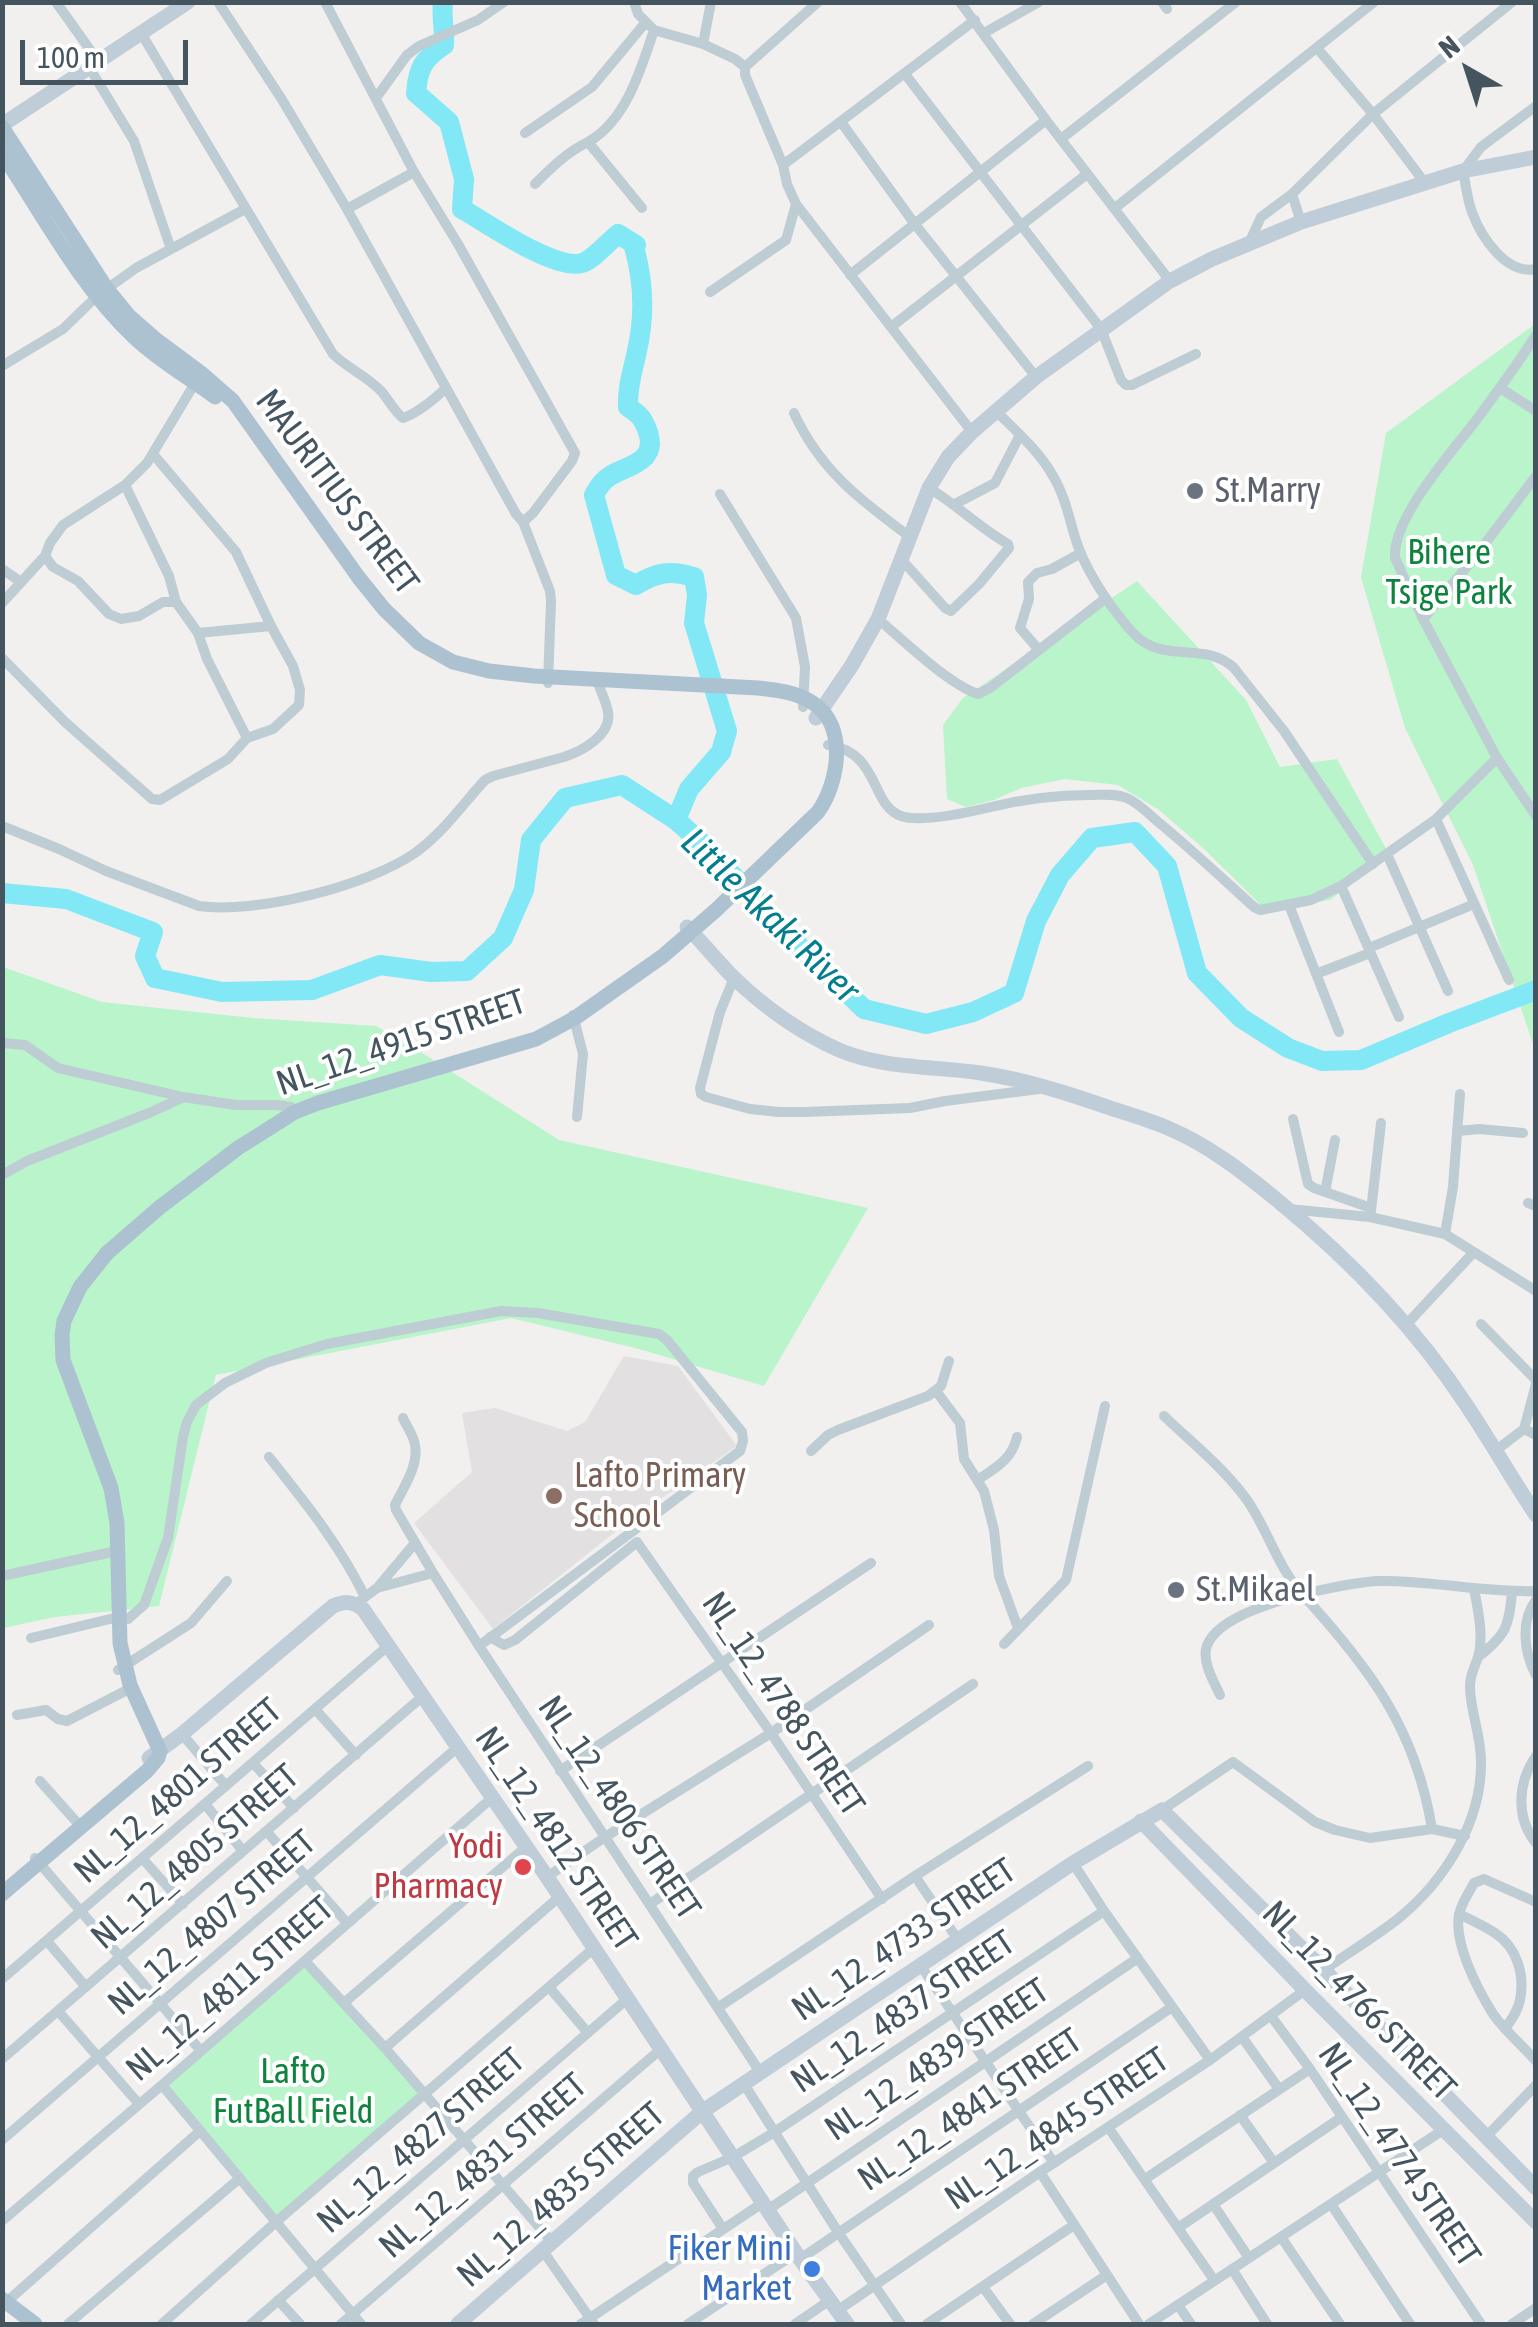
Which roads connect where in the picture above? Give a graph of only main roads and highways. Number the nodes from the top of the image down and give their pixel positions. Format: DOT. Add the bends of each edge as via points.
graph roads {
  1 [pos="2,126"];
  2 [pos="2,153"];
  3 [pos="102,292"];
  4 [pos="832,746"];
  5 [pos="573,1015"];
  6 [pos="114,1619"];
  7 [pos="37,1860"];
  8 [pos="2,1884"];
  9 [pos="2,1894"];
  10 [pos="3,2303"];
  11 [pos="24,2324"];
  12 [pos="35,2324"];
  1 -- 3 [label="main road, MAURITIUS STREET"];
  2 -- 3 [label="main road, MAURITIUS STREET"];
  3 -- 4 [label="main road, MAURITIUS STREET" via="241,410 358,578 408,634 443,657 548,680 778,698 812,708"];
  4 -- 5 [label="main road, NL_12_4915 STREET" via="821,794 761,862 689,929"];
  5 -- 6 [label="main road, NL_12_4915 STREET" via="521,1044 295,1112 175,1195 93,1269 64,1321 62,1351 115,1506"];
  5 -- 6 [label="main road, NL_12_4915 STREET" via="291,1107 208,1161 86,1268 64,1304 56,1360 106,1489"];
  6 -- 7 [label="main road, NL_12_4915 STREET" via="127,1690 154,1755"];
  7 -- 8 [label="main road"];
  7 -- 9 [label="main road"];
  10 -- 11 [label="main road"];
  10 -- 12 [label="main road"];
}
